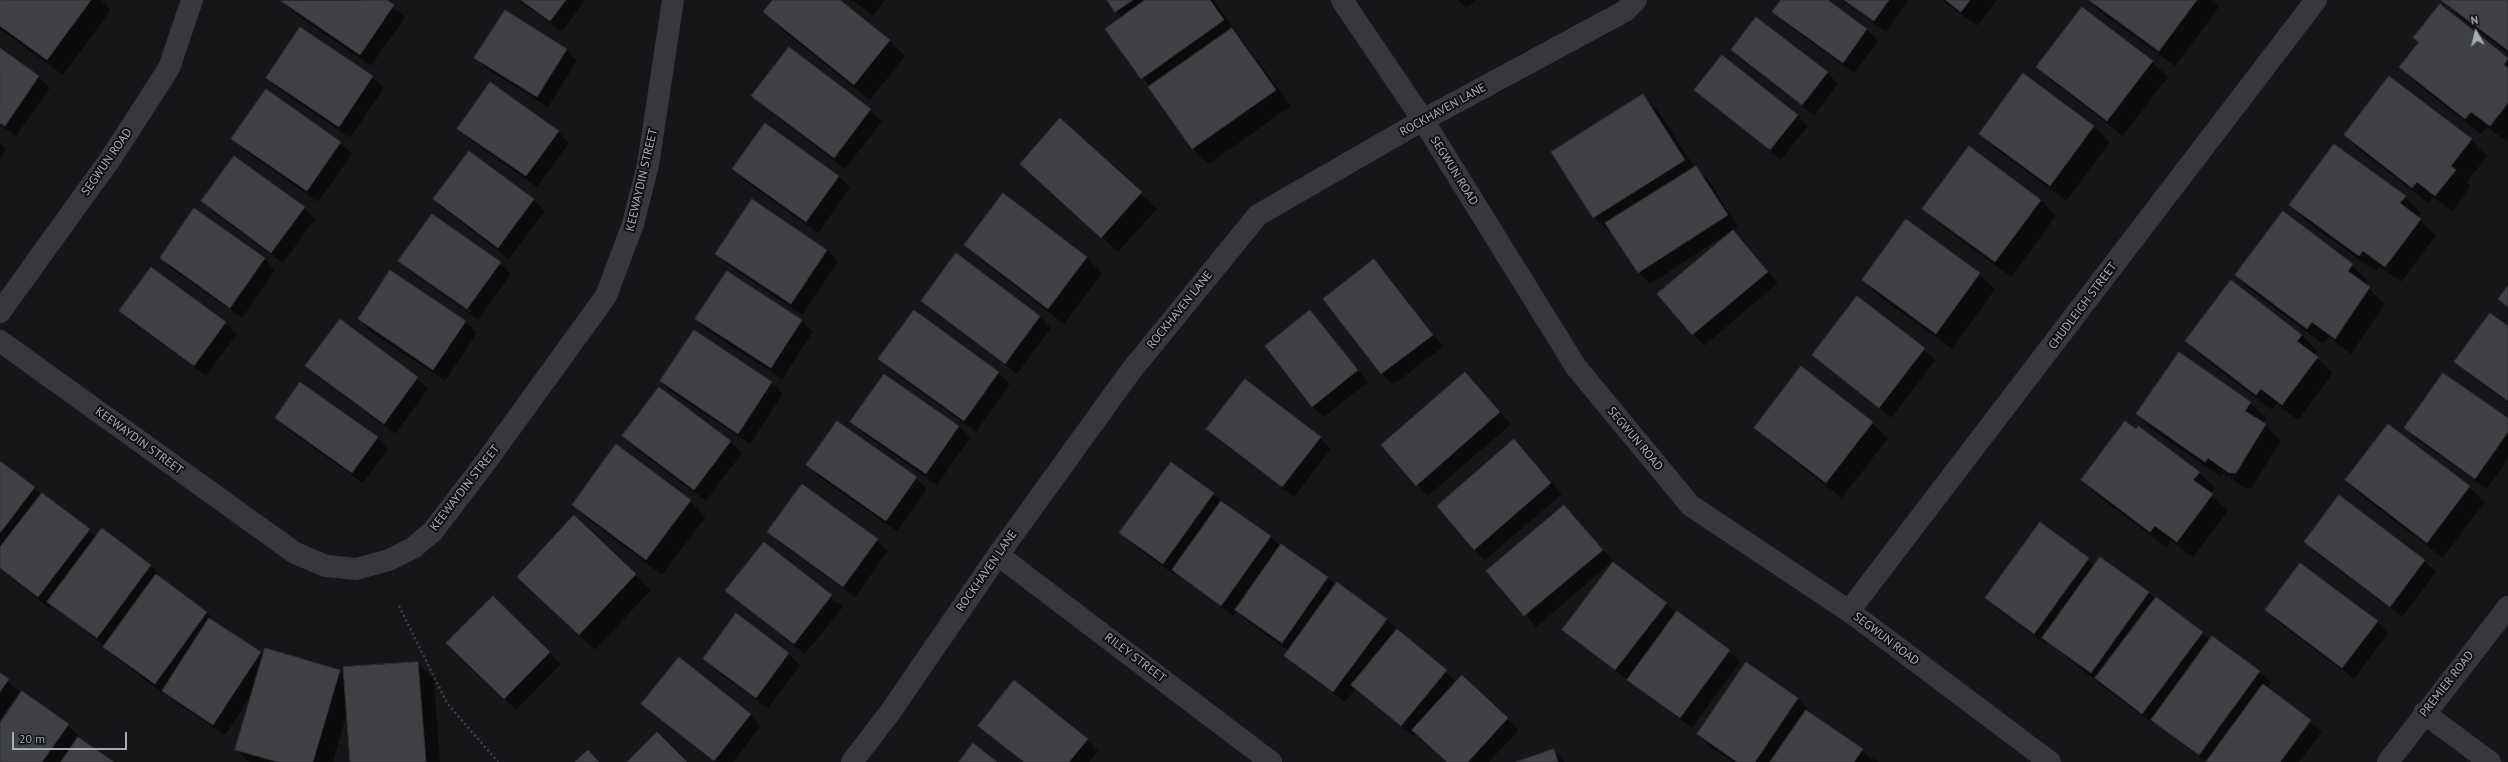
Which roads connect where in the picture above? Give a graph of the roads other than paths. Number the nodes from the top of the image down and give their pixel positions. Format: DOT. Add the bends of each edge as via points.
graph roads {
  1 [pos="192,0"];
  2 [pos="673,0"];
  3 [pos="1342,0"];
  4 [pos="1636,0"];
  5 [pos="2316,0"];
  6 [pos="1423,120"];
  7 [pos="0,312"];
  8 [pos="0,341"];
  9 [pos="998,555"];
  10 [pos="2508,606"];
  11 [pos="1849,611"];
  12 [pos="2424,713"];
  13 [pos="852,762"];
  14 [pos="1272,762"];
  15 [pos="2050,762"];
  16 [pos="2388,762"];
  17 [pos="2490,762"];
  1 -- 7 [label="street, SEGWUN ROAD" via="169,68 111,158"];
  2 -- 8 [label="street, KEEWAYDIN STREET" via="648,165 633,224 606,296 485,464 432,531 413,548 388,560 356,569 326,566 295,553"];
  3 -- 6 [label="street, SEGWUN ROAD"];
  4 -- 6 [label="street, ROCKHAVEN LANE" via="1625,11"];
  5 -- 11 [label="street, CHUDLEIGH STREET"];
  6 -- 9 [label="street, ROCKHAVEN LANE" via="1258,215 1130,372"];
  6 -- 11 [label="street, SEGWUN ROAD" via="1576,367 1690,505"];
  9 -- 13 [label="street, ROCKHAVEN LANE" via="891,711"];
  9 -- 14 [label="street, RILEY STREET"];
  10 -- 12 [label="street, PREMIER ROAD"];
  11 -- 15 [label="street, SEGWUN ROAD"];
  12 -- 16 [label="street, PREMIER ROAD"];
  12 -- 17 [label="street"];
}
